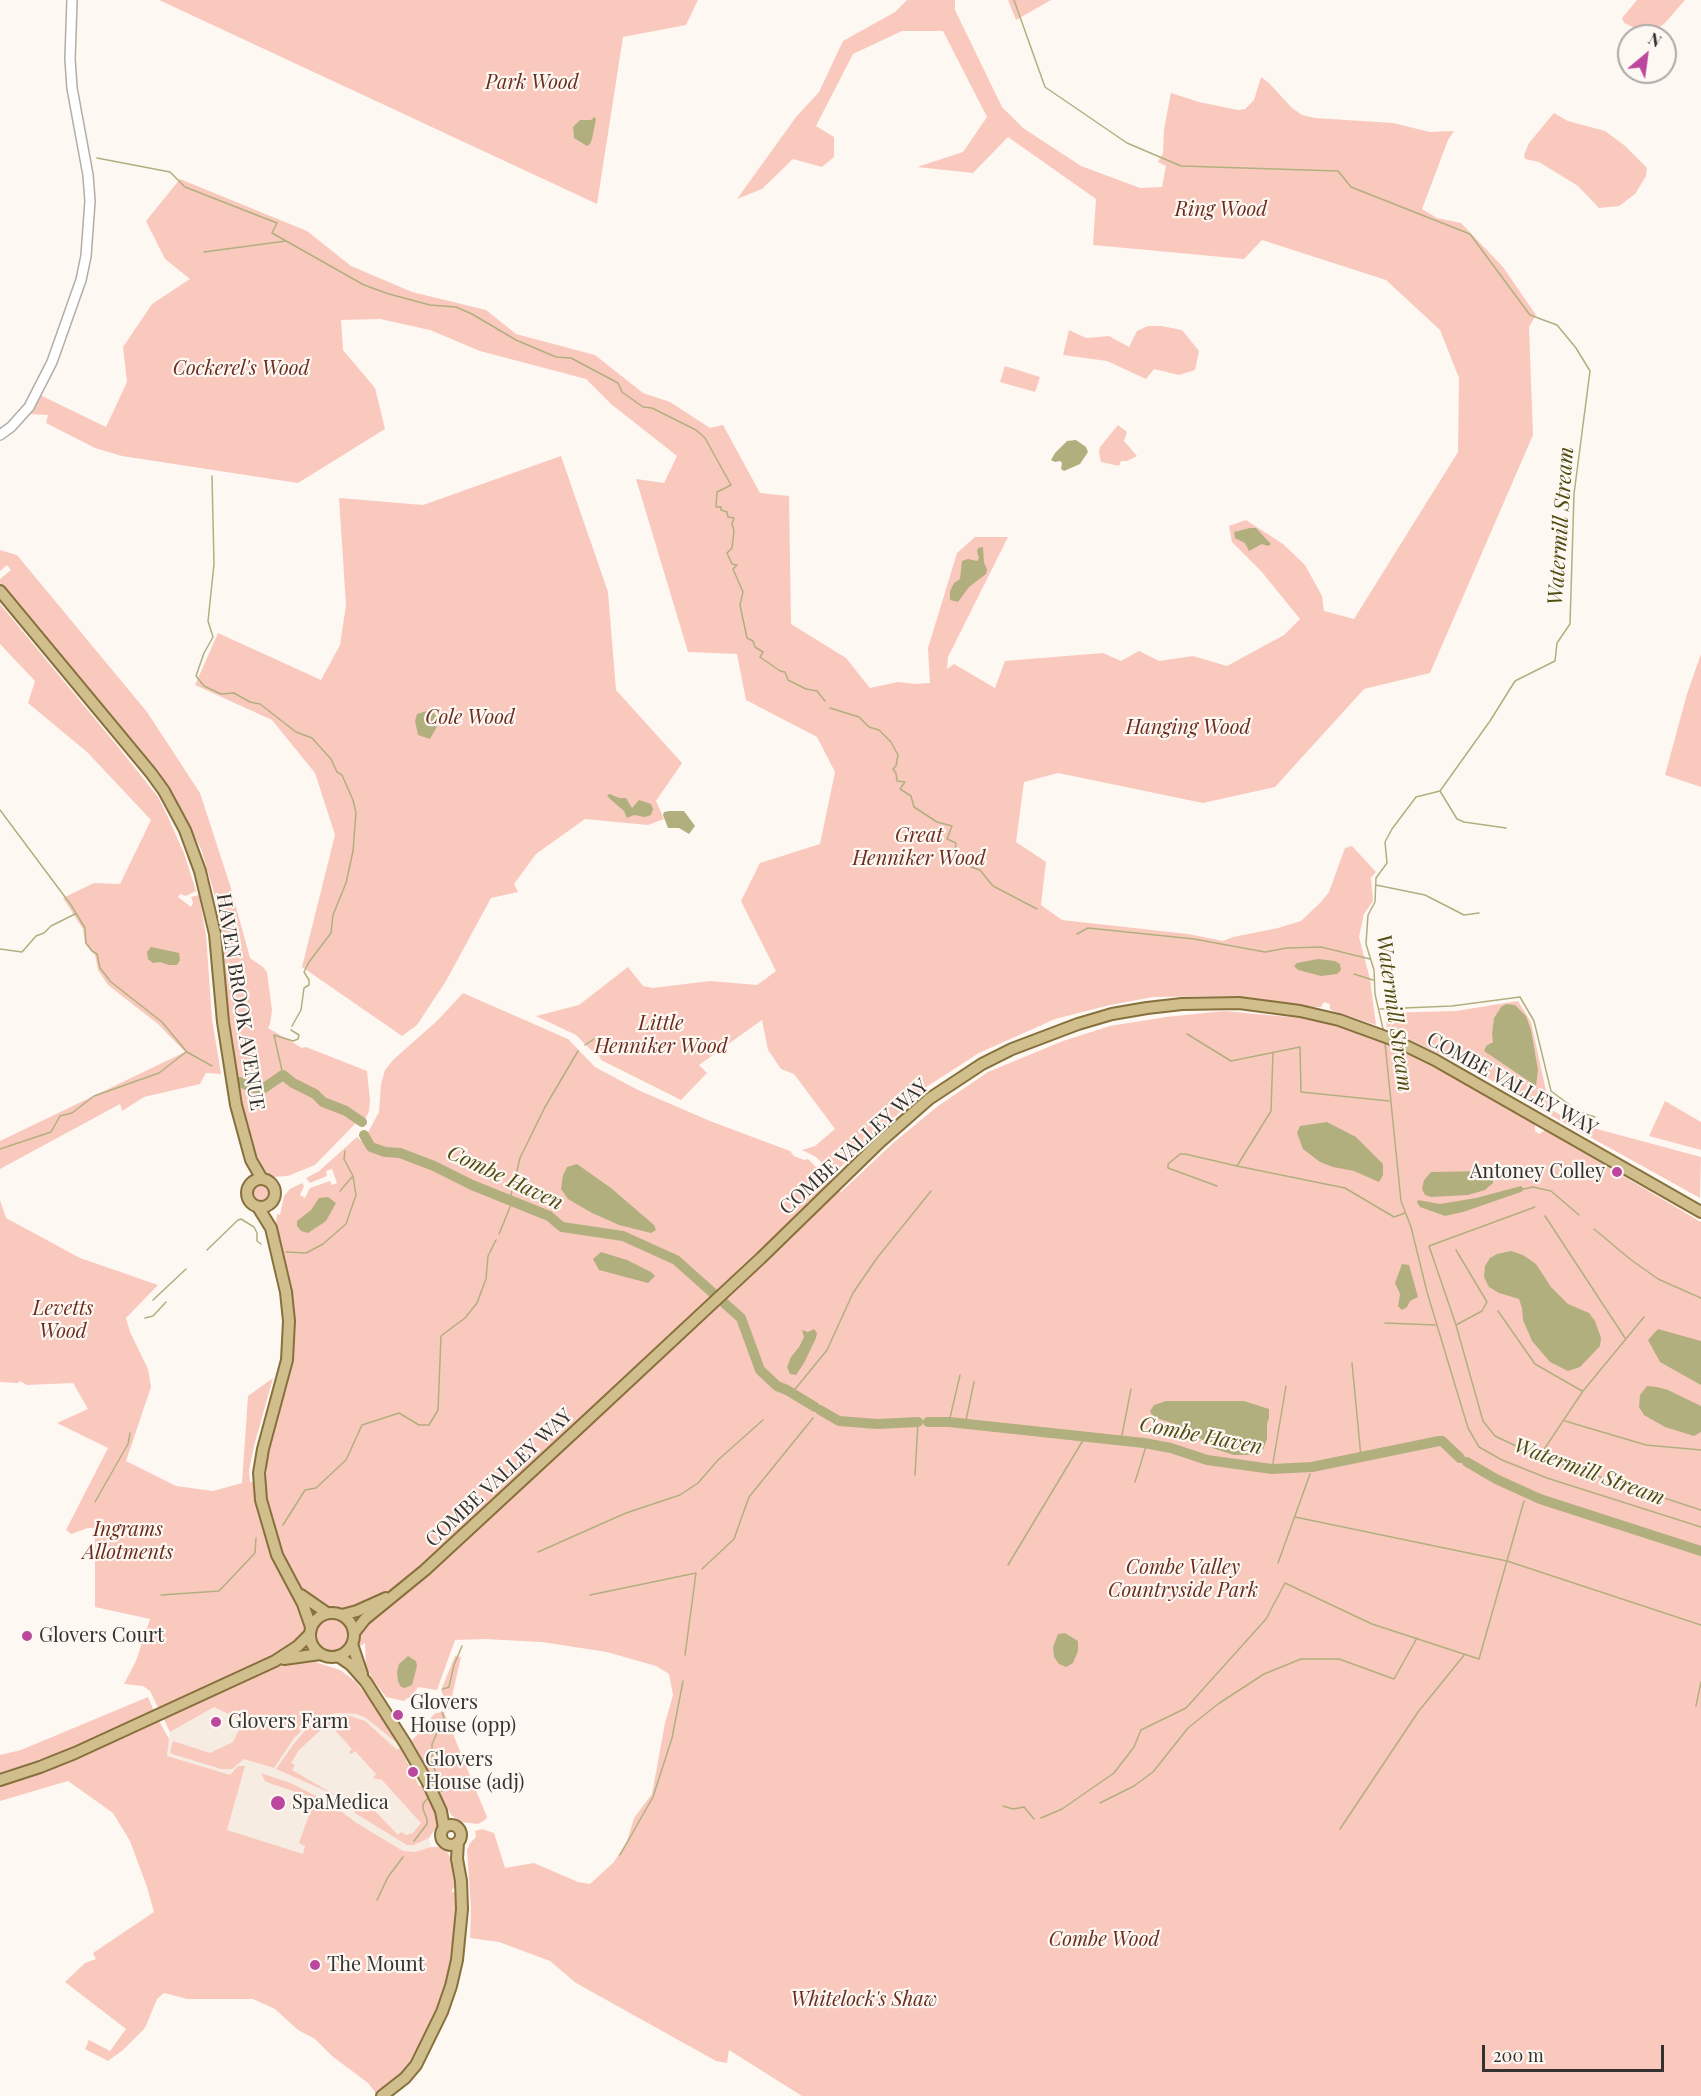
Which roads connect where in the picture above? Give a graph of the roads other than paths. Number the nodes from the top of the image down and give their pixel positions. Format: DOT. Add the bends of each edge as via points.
graph roads {
  1 [pos="72,0"];
  2 [pos="0,435"];
  3 [pos="0,591"];
  4 [pos="251,1160"];
  5 [pos="262,1179"];
  6 [pos="251,1183"];
  7 [pos="272,1202"];
  8 [pos="258,1207"];
  9 [pos="1701,1212"];
  10 [pos="271,1228"];
  11 [pos="296,1591"];
  12 [pos="394,1594"];
  13 [pos="327,1613"];
  14 [pos="342,1615"];
  15 [pos="310,1631"];
  16 [pos="353,1639"];
  17 [pos="320,1654"];
  18 [pos="338,1656"];
  19 [pos="274,1661"];
  20 [pos="366,1682"];
  21 [pos="0,1780"];
  22 [pos="449,1827"];
  23 [pos="454,1843"];
  24 [pos="382,2096"];
  1 -- 2 [label="street" via="72,88 90,201 86,256 52,362 29,406"];
  3 -- 4 [label="main road, HAVEN BROOK AVENUE" via="151,773 185,830 200,871 215,934 228,1063"];
  4 -- 5 [label="main road, HAVEN BROOK AVENUE"];
  4 -- 6 [label="main road, HAVEN BROOK AVENUE"];
  5 -- 6 [label="main road"];
  5 -- 7 [label="main road" via="274,1190"];
  6 -- 8 [label="main road" via="247,1196"];
  7 -- 8 [label="main road"];
  7 -- 10 [label="main road"];
  8 -- 10 [label="main road"];
  9 -- 12 [label="main road, COMBE VALLEY WAY" via="1481,1084 1365,1029 1300,1011 1239,1004 1182,1004 1112,1014 1044,1035 982,1065 929,1099 434,1562"];
  10 -- 11 [label="main road" via="286,1292 289,1339 263,1449 261,1494 277,1555"];
  11 -- 13 [label="main road"];
  11 -- 15 [label="main road"];
  12 -- 14 [label="main road, COMBE VALLEY WAY"];
  12 -- 16 [label="main road, COMBE VALLEY WAY" via="365,1619"];
  13 -- 14 [label="main road"];
  13 -- 15 [label="main road" via="317,1618"];
  14 -- 16 [label="main road" via="350,1622"];
  15 -- 17 [label="main road" via="312,1646"];
  15 -- 19 [label="main road" via="298,1646"];
  16 -- 18 [label="main road" via="348,1650"];
  16 -- 20 [label="main road"];
  17 -- 18 [label="main road"];
  17 -- 19 [label="main road"];
  18 -- 20 [label="main road"];
  19 -- 21 [label="main road" via="75,1753"];
  20 -- 22 [label="main road" via="428,1783"];
  22 -- 23 [label="main road" via="458,1829 460,1834"];
  22 -- 23 [label="main road" via="441,1837 444,1842"];
  23 -- 24 [label="main road" via="462,1917 451,1986 416,2064"];
}
